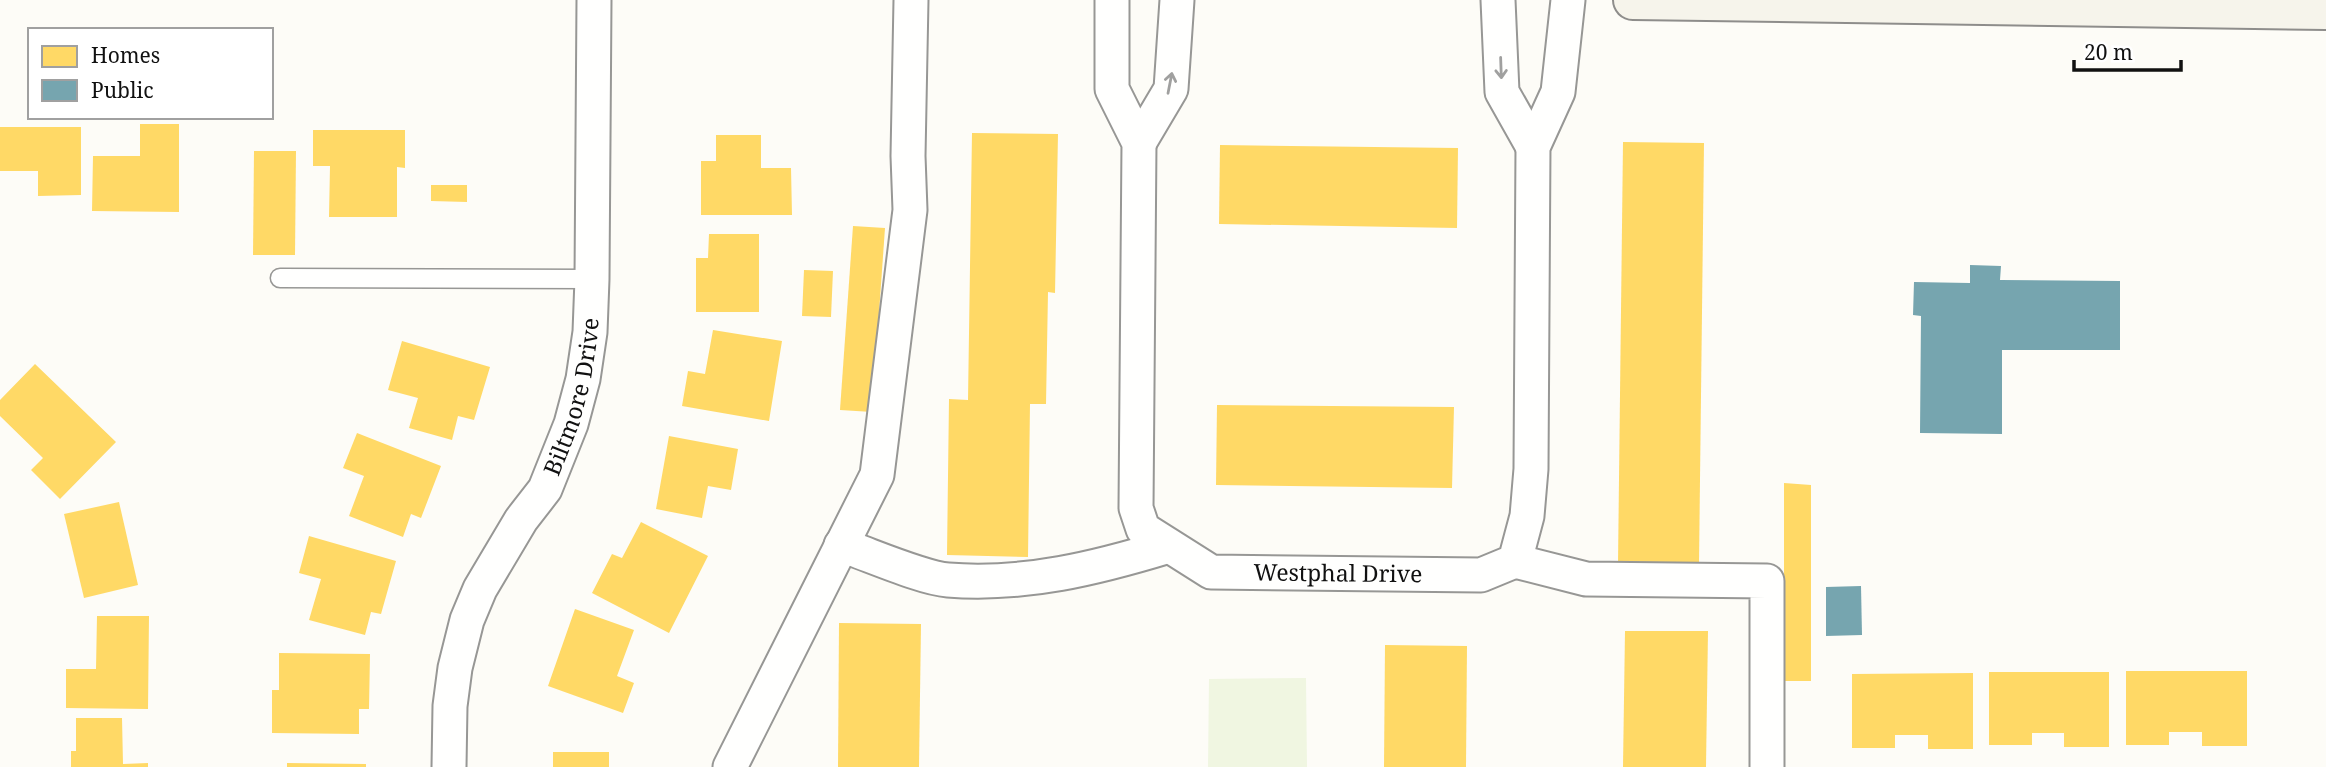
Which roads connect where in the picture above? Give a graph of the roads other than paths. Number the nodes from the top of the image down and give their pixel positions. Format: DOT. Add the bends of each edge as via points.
graph roads {
  1 [pos="594,0"];
  2 [pos="911,0"];
  3 [pos="1112,0"];
  4 [pos="1177,0"];
  5 [pos="1498,0"];
  6 [pos="1568,0"];
  7 [pos="1633,0"];
  8 [pos="1920,3"];
  9 [pos="2326,9"];
  10 [pos="1139,143"];
  11 [pos="1533,147"];
  12 [pos="280,278"];
  13 [pos="592,279"];
  14 [pos="841,545"];
  15 [pos="1169,546"];
  16 [pos="1515,561"];
  17 [pos="449,767"];
  18 [pos="730,767"];
  19 [pos="1767,767"];
  1 -- 13 [label="street, Biltmore Drive"];
  2 -- 14 [label="street" via="910,209 879,461 877,475"];
  3 -- 10 [label="street, Westphal Drive" via="1112,89"];
  10 -- 4 [label="street, one-way" via="1171,89"];
  5 -- 11 [label="street, one-way" via="1502,92"];
  6 -- 11 [label="street" via="1558,92"];
  7 -- 8 [label="main road"];
  8 -- 9 [label="main road"];
  10 -- 15 [label="street, Westphal Drive" via="1136,509 1143,529"];
  11 -- 16 [label="street" via="1531,469 1527,516"];
  12 -- 13 [label="lane"];
  13 -- 17 [label="street, Biltmore Drive" via="583,379 559,458 545,489 480,589 467,620 454,668"];
  14 -- 15 [label="street" via="946,580 1046,578"];
  14 -- 18 [label="street"];
  15 -- 16 [label="street, Westphal Drive" via="1211,572 1480,575"];
  16 -- 19 [label="street" via="1586,579 1767,581"];
}
